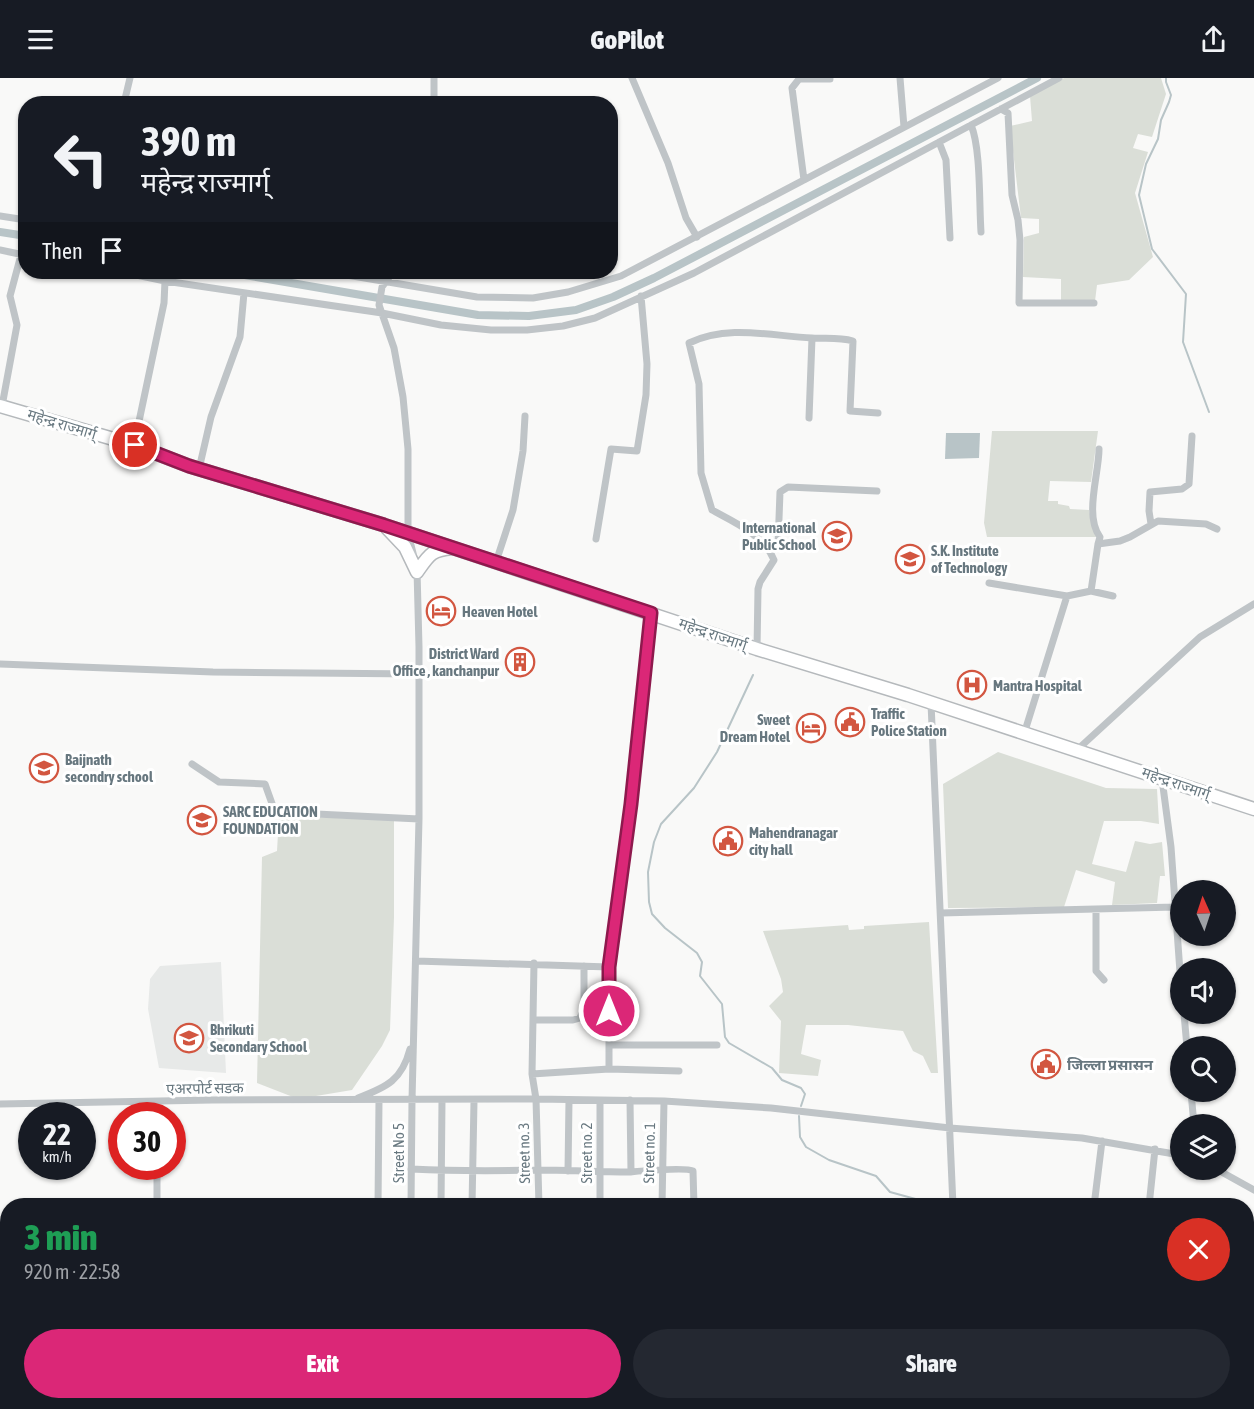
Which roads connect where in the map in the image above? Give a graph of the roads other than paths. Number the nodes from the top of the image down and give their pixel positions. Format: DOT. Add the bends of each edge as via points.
graph roads {
  1 [pos="130,78"];
  2 [pos="434,78"];
  3 [pos="632,78"];
  4 [pos="900,78"];
  5 [pos="998,78"];
  6 [pos="1059,78"];
  7 [pos="830,79"];
  8 [pos="127,96"];
  9 [pos="434,96"];
  10 [pos="1000,109"];
  11 [pos="971,125"];
  12 [pos="904,127"];
  13 [pos="939,142"];
  14 [pos="804,180"];
  15 [pos="0,216"];
  16 [pos="18,219"];
  17 [pos="981,232"];
  18 [pos="697,237"];
  19 [pos="950,238"];
  20 [pos="0,250"];
  21 [pos="18,253"];
  22 [pos="18,270"];
  23 [pos="618,277"];
  24 [pos="155,279"];
  25 [pos="370,279"];
  26 [pos="390,279"];
  27 [pos="611,279"];
  28 [pos="165,281"];
  29 [pos="388,282"];
  30 [pos="244,293"];
  31 [pos="641,296"];
  32 [pos="1094,303"];
  33 [pos="380,309"];
  34 [pos="812,338"];
  35 [pos="1,406"];
  36 [pos="878,413"];
  37 [pos="525,416"];
  38 [pos="809,418"];
  39 [pos="1192,436"];
  40 [pos="135,445"];
  41 [pos="1099,449"];
  42 [pos="199,469"];
  43 [pos="877,491"];
  44 [pos="1151,524"];
  45 [pos="384,525"];
  46 [pos="1217,529"];
  47 [pos="408,533"];
  48 [pos="596,539"];
  49 [pos="1098,544"];
  50 [pos="453,548"];
  51 [pos="771,552"];
  52 [pos="496,562"];
  53 [pos="417,572"];
  54 [pos="989,583"];
  55 [pos="1091,591"];
  56 [pos="1067,596"];
  57 [pos="1113,596"];
  58 [pos="1254,604"];
  59 [pos="651,613"];
  60 [pos="757,649"];
  61 [pos="0,664"];
  62 [pos="419,674"];
  63 [pos="930,703"];
  64 [pos="1024,734"];
  65 [pos="1077,750"];
  66 [pos="192,764"];
  67 [pos="1162,779"];
  68 [pos="1254,809"];
  69 [pos="418,819"];
  70 [pos="1173,880"];
  71 [pos="1170,907"];
  72 [pos="1096,909"];
  73 [pos="941,913"];
  74 [pos="416,961"];
  75 [pos="534,963"];
  76 [pos="584,966"];
  77 [pos="609,967"];
  78 [pos="1104,980"];
  79 [pos="533,1020"];
  80 [pos="413,1035"];
  81 [pos="609,1045"];
  82 [pos="717,1045"];
  83 [pos="609,1069"];
  84 [pos="679,1071"];
  85 [pos="532,1074"];
  86 [pos="353,1100"];
  87 [pos="379,1100"];
  88 [pos="411,1100"];
  89 [pos="442,1100"];
  90 [pos="536,1100"];
  91 [pos="569,1100"];
  92 [pos="600,1100"];
  93 [pos="630,1100"];
  94 [pos="474,1101"];
  95 [pos="664,1101"];
  96 [pos="155,1102"];
  97 [pos="108,1103"];
  98 [pos="0,1104"];
  99 [pos="950,1128"];
  100 [pos="1102,1141"];
  101 [pos="1155,1149"];
  102 [pos="1170,1153"];
  103 [pos="411,1169"];
  104 [pos="441,1170"];
  105 [pos="538,1170"];
  106 [pos="568,1171"];
  107 [pos="662,1171"];
  108 [pos="473,1172"];
  109 [pos="600,1172"];
  110 [pos="631,1172"];
  111 [pos="157,1180"];
  112 [pos="1236,1180"];
  113 [pos="1254,1190"];
  114 [pos="158,1198"];
  115 [pos="378,1198"];
  116 [pos="411,1198"];
  117 [pos="441,1198"];
  118 [pos="472,1198"];
  119 [pos="539,1198"];
  120 [pos="600,1198"];
  121 [pos="662,1198"];
  122 [pos="694,1198"];
  123 [pos="953,1198"];
  124 [pos="1095,1198"];
  125 [pos="1150,1198"];
  1 -- 8 [label="street"];
  2 -- 9 [label="street"];
  3 -- 18 [label="street"];
  4 -- 12 [label="street"];
  5 -- 12 [label="street"];
  6 -- 10 [label="street"];
  7 -- 14 [label="street" via="799,79 792,87"];
  10 -- 11 [label="street"];
  10 -- 32 [label="street" via="1008,113 1012,195 1018,220 1019,303"];
  11 -- 13 [label="street"];
  11 -- 17 [label="street"];
  12 -- 14 [label="street"];
  13 -- 19 [label="street" via="946,159"];
  13 -- 31 [label="street" via="694,273"];
  14 -- 18 [label="street"];
  15 -- 16 [label="street"];
  18 -- 23 [label="street"];
  20 -- 21 [label="street"];
  22 -- 35 [label="street" via="10,296 17,325"];
  24 -- 28 [label="street"];
  25 -- 29 [label="street"];
  26 -- 29 [label="street"];
  27 -- 29 [label="street" via="533,298 477,297"];
  28 -- 30 [label="street"];
  28 -- 40 [label="street"];
  29 -- 33 [label="street" via="381,292"];
  30 -- 33 [label="street"];
  30 -- 42 [label="street" via="240,337 211,417"];
  31 -- 33 [label="street" via="595,318 527,330 441,325"];
  31 -- 48 [label="street" via="647,364 637,451 611,449"];
  33 -- 47 [label="street" via="394,348 403,397 408,449"];
  34 -- 36 [label="street" via="853,341 850,411"];
  34 -- 38 [label="street"];
  34 -- 51 [label="street" via="748,331 701,337 689,343 699,384 701,473 712,510 746,528"];
  35 -- 40 [label="highway, महेन्द्र राज्मार्ग्"];
  37 -- 52 [label="street" via="513,510"];
  39 -- 44 [label="street" via="1189,484 1182,489 1150,492"];
  40 -- 42 [label="highway, महेन्द्र राज्मार्ग्"];
  41 -- 49 [label="street" via="1094,521 1100,537"];
  42 -- 45 [label="highway, महेन्द्र राज्मार्ग्"];
  43 -- 51 [label="street" via="788,487 780,492 778,545"];
  44 -- 46 [label="street" via="1206,524"];
  44 -- 49 [label="street" via="1120,541"];
  45 -- 47 [label="highway, महेन्द्र राज्मार्ग्"];
  45 -- 53 [label="highway" via="405,547"];
  47 -- 50 [label="highway, महेन्द्र राज्मार्ग्"];
  47 -- 53 [label="street"];
  49 -- 55 [label="street"];
  50 -- 52 [label="highway, महेन्द्र राज्मार्ग्"];
  50 -- 53 [label="highway" via="430,553"];
  51 -- 60 [label="street" via="774,560 758,588"];
  52 -- 59 [label="highway, महेन्द्र राज्मार्ग्"];
  53 -- 62 [label="street"];
  54 -- 56 [label="street"];
  55 -- 56 [label="street"];
  55 -- 57 [label="street"];
  56 -- 64 [label="street"];
  58 -- 65 [label="street" via="1200,637"];
  59 -- 60 [label="highway, महेन्द्र राज्मार्ग्"];
  59 -- 77 [label="street"];
  60 -- 63 [label="highway, महेन्द्र राज्मार्ग्"];
  61 -- 62 [label="street"];
  62 -- 69 [label="street"];
  63 -- 64 [label="highway, महेन्द्र राज्मार्ग्"];
  63 -- 73 [label="street"];
  64 -- 65 [label="highway, महेन्द्र राज्मार्ग्"];
  65 -- 67 [label="highway, महेन्द्र राज्मार्ग्"];
  66 -- 69 [label="street" via="219,782 265,784 275,812"];
  67 -- 68 [label="highway, महेन्द्र राज्मार्ग्"];
  67 -- 70 [label="street"];
  69 -- 74 [label="street"];
  71 -- 72 [label="street"];
  72 -- 73 [label="street"];
  72 -- 78 [label="street" via="1096,971"];
  73 -- 99 [label="street"];
  74 -- 75 [label="street"];
  74 -- 80 [label="street"];
  75 -- 76 [label="street"];
  75 -- 79 [label="street, Street no. 3"];
  76 -- 77 [label="street"];
  76 -- 79 [label="street" via="584,1009 580,1018"];
  77 -- 81 [label="street"];
  79 -- 85 [label="street, Street no. 3"];
  80 -- 86 [label="street" via="406,1063 393,1081"];
  80 -- 88 [label="street, Street No 5"];
  81 -- 82 [label="street"];
  81 -- 83 [label="street"];
  83 -- 84 [label="street"];
  83 -- 85 [label="street"];
  85 -- 90 [label="street, Street no. 3"];
  86 -- 87 [label="street, एअरपोर्ट सडक"];
  86 -- 96 [label="street, एअरपोर्ट सडक"];
  87 -- 88 [label="street, एअरपोर्ट सडक"];
  87 -- 115 [label="street"];
  88 -- 89 [label="street, एअरपोर्ट सडक"];
  88 -- 103 [label="street, Street No 5"];
  89 -- 94 [label="street, एअरपोर्ट सडक"];
  89 -- 104 [label="street"];
  90 -- 91 [label="street, एअरपोर्ट सडक"];
  90 -- 94 [label="street, एअरपोर्ट सडक"];
  90 -- 105 [label="street, Street no. 3"];
  91 -- 92 [label="street, एअरपोर्ट सडक"];
  91 -- 106 [label="street"];
  92 -- 93 [label="street, एअरपोर्ट सडक"];
  92 -- 109 [label="street, Street no. 2"];
  93 -- 95 [label="street, एअरपोर्ट सडक"];
  93 -- 110 [label="street"];
  94 -- 108 [label="street"];
  95 -- 99 [label="street, एअरपोर्ट सडक" via="771,1108"];
  95 -- 107 [label="street, Street no. 1"];
  97 -- 98 [label="street, एअरपोर्ट सडक"];
  99 -- 100 [label="street, एअरपोर्ट सडक"];
  99 -- 123 [label="street"];
  100 -- 101 [label="street, एअरपोर्ट सडक"];
  100 -- 124 [label="street"];
  101 -- 102 [label="street, एअरपोर्ट सडक"];
  101 -- 125 [label="street"];
  103 -- 104 [label="street"];
  103 -- 116 [label="street, Street No 5"];
  104 -- 108 [label="street"];
  104 -- 117 [label="street"];
  105 -- 106 [label="street"];
  105 -- 108 [label="street"];
  105 -- 119 [label="street, Street no. 3"];
  106 -- 109 [label="street"];
  107 -- 110 [label="street"];
  107 -- 121 [label="street, Street no. 1"];
  107 -- 122 [label="street" via="693,1171"];
  108 -- 118 [label="street"];
  109 -- 110 [label="street"];
  109 -- 120 [label="street, Street no. 2"];
  111 -- 114 [label="street"];
  112 -- 113 [label="street"];
}
